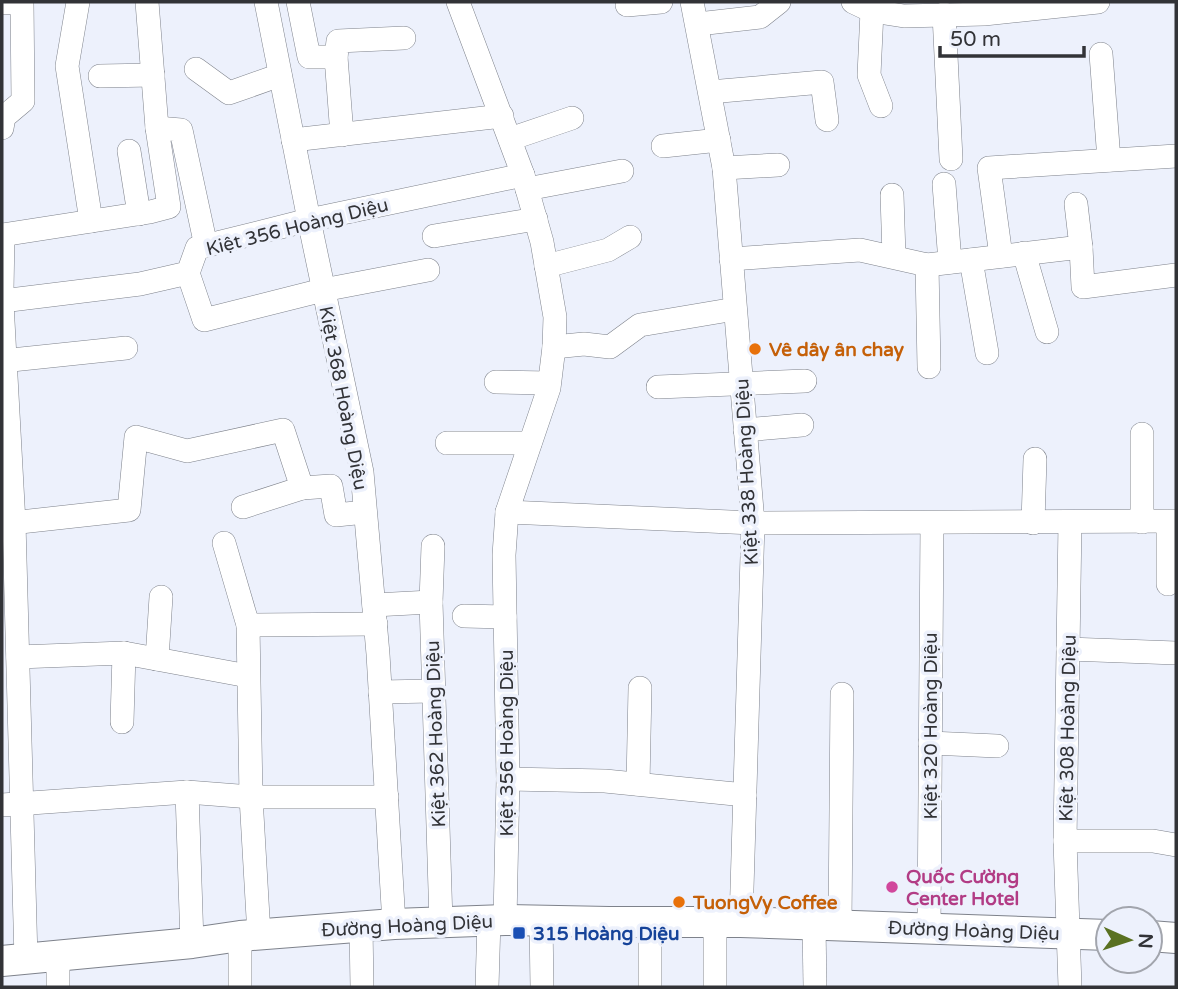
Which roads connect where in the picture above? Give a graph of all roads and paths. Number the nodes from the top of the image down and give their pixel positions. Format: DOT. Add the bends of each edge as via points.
graph roads {
  1 [pos="78,2"];
  2 [pos="147,2"];
  3 [pos="266,2"];
  4 [pos="298,2"];
  5 [pos="458,2"];
  6 [pos="660,2"];
  7 [pos="692,2"];
  8 [pos="779,2"];
  9 [pos="1098,2"];
  10 [pos="2,3"];
  11 [pos="1065,3"];
  12 [pos="627,5"];
  13 [pos="862,7"];
  14 [pos="904,9"];
  15 [pos="944,14"];
  16 [pos="698,24"];
  17 [pos="404,38"];
  18 [pos="1101,54"];
  19 [pos="336,57"];
  20 [pos="196,69"];
  21 [pos="153,75"];
  22 [pos="280,75"];
  23 [pos="100,76"];
  24 [pos="710,92"];
  25 [pos="881,106"];
  26 [pos="502,117"];
  27 [pos="572,118"];
  28 [pos="827,120"];
  29 [pos="2,128"];
  30 [pos="158,128"];
  31 [pos="341,135"];
  32 [pos="510,139"];
  33 [pos="293,140"];
  34 [pos="719,140"];
  35 [pos="663,146"];
  36 [pos="129,151"];
  37 [pos="1176,156"];
  38 [pos="951,159"];
  39 [pos="1109,160"];
  40 [pos="778,164"];
  41 [pos="724,168"];
  42 [pos="622,171"];
  43 [pos="525,182"];
  44 [pos="944,184"];
  45 [pos="892,195"];
  46 [pos="1076,204"];
  47 [pos="139,214"];
  48 [pos="536,219"];
  49 [pos="309,220"];
  50 [pos="91,221"];
  51 [pos="2,235"];
  52 [pos="434,236"];
  53 [pos="630,237"];
  54 [pos="206,246"];
  55 [pos="1081,247"];
  56 [pos="1013,255"];
  57 [pos="894,256"];
  58 [pos="731,259"];
  59 [pos="961,261"];
  60 [pos="927,265"];
  61 [pos="546,266"];
  62 [pos="428,270"];
  63 [pos="188,273"];
  64 [pos="1176,275"];
  65 [pos="2,290"];
  66 [pos="323,290"];
  67 [pos="2,302"];
  68 [pos="735,309"];
  69 [pos="1047,332"];
  70 [pos="126,348"];
  71 [pos="554,348"];
  72 [pos="987,353"];
  73 [pos="3,361"];
  74 [pos="929,367"];
  75 [pos="805,381"];
  76 [pos="496,382"];
  77 [pos="549,383"];
  78 [pos="741,384"];
  79 [pos="658,387"];
  80 [pos="802,425"];
  81 [pos="745,430"];
  82 [pos="1142,433"];
  83 [pos="447,443"];
  84 [pos="530,443"];
  85 [pos="6,454"];
  86 [pos="1035,459"];
  87 [pos="302,488"];
  88 [pos="243,507"];
  89 [pos="365,512"];
  90 [pos="508,512"];
  91 [pos="1142,522"];
  92 [pos="1172,522"];
  93 [pos="752,523"];
  94 [pos="932,523"];
  95 [pos="1033,523"];
  96 [pos="1070,523"];
  97 [pos="8,524"];
  98 [pos="224,543"];
  99 [pos="433,546"];
  100 [pos="1168,584"];
  101 [pos="161,597"];
  102 [pos="431,602"];
  103 [pos="375,615"];
  104 [pos="464,616"];
  105 [pos="505,617"];
  106 [pos="248,625"];
  107 [pos="1068,649"];
  108 [pos="124,653"];
  109 [pos="1176,653"];
  110 [pos="18,657"];
  111 [pos="157,659"];
  112 [pos="248,676"];
  113 [pos="640,688"];
  114 [pos="433,691"];
  115 [pos="380,692"];
  116 [pos="842,694"];
  117 [pos="121,722"];
  118 [pos="930,743"];
  119 [pos="997,746"];
  120 [pos="508,779"];
  121 [pos="638,784"];
  122 [pos="187,792"];
  123 [pos="745,795"];
  124 [pos="251,797"];
  125 [pos="387,797"];
  126 [pos="12,804"];
  127 [pos="1065,841"];
  128 [pos="1176,845"];
  129 [pos="497,920"];
  130 [pos="541,921"];
  131 [pos="441,922"];
  132 [pos="650,922"];
  133 [pos="728,922"];
  134 [pos="394,924"];
  135 [pos="827,925"];
  136 [pos="361,927"];
  137 [pos="929,929"];
  138 [pos="1068,933"];
  139 [pos="1094,934"];
  140 [pos="250,936"];
  141 [pos="192,943"];
  142 [pos="58,956"];
  143 [pos="14,960"];
  144 [pos="58,987"];
  145 [pos="240,987"];
  146 [pos="362,987"];
  147 [pos="487,987"];
  148 [pos="542,987"];
  149 [pos="650,987"];
  150 [pos="715,987"];
  151 [pos="815,987"];
  152 [pos="1070,987"];
  1 -- 50 [label="street" via="67,66"];
  2 -- 21 [label="street"];
  3 -- 22 [label="street, Kiệt 368 Hoàng Diệu"];
  4 -- 19 [label="street" via="309,57"];
  5 -- 26 [label="street, Kiệt 356 Hoàng Diệu"];
  6 -- 12 [label="street"];
  7 -- 16 [label="street, Kiệt 338 Hoàng Diệu"];
  8 -- 16 [label="street" via="760,17"];
  9 -- 11 [label="street"];
  10 -- 29 [label="street" via="22,2 23,64 23,101 4,117"];
  11 -- 15 [label="street" via="984,14"];
  13 -- 14 [label="street"];
  13 -- 25 [label="street" via="869,75"];
  14 -- 15 [label="street"];
  15 -- 38 [label="street"];
  16 -- 24 [label="street, Kiệt 338 Hoàng Diệu"];
  17 -- 19 [label="street" via="338,41"];
  18 -- 39 [label="street"];
  19 -- 31 [label="street"];
  20 -- 22 [label="street" via="229,93"];
  21 -- 23 [label="street"];
  21 -- 30 [label="street"];
  22 -- 33 [label="street, Kiệt 368 Hoàng Diệu"];
  24 -- 28 [label="street" via="822,82"];
  24 -- 34 [label="street, Kiệt 338 Hoàng Diệu"];
  26 -- 31 [label="street"];
  26 -- 32 [label="street, Kiệt 356 Hoàng Diệu"];
  27 -- 32 [label="street"];
  30 -- 47 [label="street" via="169,207"];
  30 -- 54 [label="street" via="181,130"];
  31 -- 33 [label="street"];
  32 -- 43 [label="street, Kiệt 356 Hoàng Diệu"];
  33 -- 49 [label="street, Kiệt 368 Hoàng Diệu"];
  34 -- 35 [label="street"];
  34 -- 41 [label="street, Kiệt 338 Hoàng Diệu"];
  36 -- 47 [label="street"];
  37 -- 39 [label="street"];
  39 -- 56 [label="street" via="989,168"];
  40 -- 41 [label="street"];
  41 -- 58 [label="street, Kiệt 338 Hoàng Diệu"];
  42 -- 43 [label="street"];
  43 -- 48 [label="street, Kiệt 356 Hoàng Diệu"];
  43 -- 49 [label="street, Kiệt 356 Hoàng Diệu"];
  44 -- 59 [label="street"];
  45 -- 57 [label="street"];
  46 -- 55 [label="street"];
  47 -- 50 [label="street"];
  48 -- 52 [label="street"];
  48 -- 61 [label="street, Kiệt 356 Hoàng Diệu"];
  49 -- 54 [label="street, Kiệt 356 Hoàng Diệu"];
  49 -- 66 [label="street, Kiệt 368 Hoàng Diệu"];
  50 -- 51 [label="street"];
  51 -- 65 [label="street"];
  53 -- 61 [label="street" via="608,250"];
  54 -- 63 [label="street, Kiệt 356 Hoàng Diệu" via="197,248"];
  55 -- 56 [label="street"];
  55 -- 64 [label="street" via="1083,287"];
  56 -- 59 [label="street"];
  56 -- 69 [label="street"];
  57 -- 58 [label="street" via="860,250"];
  57 -- 60 [label="street"];
  58 -- 68 [label="street, Kiệt 338 Hoàng Diệu"];
  59 -- 60 [label="street"];
  59 -- 72 [label="street"];
  60 -- 74 [label="street"];
  61 -- 71 [label="street, Kiệt 356 Hoàng Diệu" via="555,317"];
  62 -- 66 [label="street"];
  63 -- 66 [label="street" via="204,320"];
  63 -- 67 [label="street, Kiệt 356 Hoàng Diệu"];
  66 -- 89 [label="street, Kiệt 368 Hoàng Diệu" via="362,472"];
  67 -- 73 [label="street"];
  68 -- 71 [label="street" via="640,325 610,347"];
  68 -- 78 [label="street, Kiệt 338 Hoàng Diệu"];
  70 -- 73 [label="street"];
  71 -- 77 [label="street, Kiệt 356 Hoàng Diệu"];
  73 -- 85 [label="street"];
  75 -- 78 [label="street"];
  76 -- 77 [label="street"];
  77 -- 84 [label="street, Kiệt 356 Hoàng Diệu"];
  78 -- 79 [label="street"];
  78 -- 81 [label="street, Kiệt 338 Hoàng Diệu"];
  80 -- 81 [label="street"];
  81 -- 93 [label="street, Kiệt 338 Hoàng Diệu"];
  82 -- 91 [label="street"];
  83 -- 84 [label="street"];
  84 -- 90 [label="street, Kiệt 356 Hoàng Diệu"];
  85 -- 97 [label="street"];
  86 -- 95 [label="street"];
  87 -- 88 [label="street"];
  87 -- 89 [label="street" via="331,486 336,515"];
  87 -- 97 [label="street" via="283,430 187,451 136,437 129,510"];
  89 -- 103 [label="street, Kiệt 368 Hoàng Diệu"];
  90 -- 93 [label="street"];
  90 -- 105 [label="street, Kiệt 356 Hoàng Diệu"];
  91 -- 92 [label="street"];
  91 -- 96 [label="street"];
  92 -- 100 [label="street"];
  93 -- 94 [label="street"];
  93 -- 123 [label="street, Kiệt 338 Hoàng Diệu"];
  94 -- 95 [label="street"];
  94 -- 118 [label="street, Kiệt 320 Hoàng Diệu"];
  95 -- 96 [label="street"];
  96 -- 107 [label="street, Kiệt 308 Hoàng Diệu"];
  97 -- 110 [label="street"];
  98 -- 106 [label="street"];
  99 -- 102 [label="street, Kiệt 362 Hoàng Diệu"];
  101 -- 111 [label="street"];
  102 -- 103 [label="street"];
  102 -- 114 [label="street, Kiệt 362 Hoàng Diệu"];
  103 -- 106 [label="street"];
  103 -- 115 [label="street, Kiệt 368 Hoàng Diệu"];
  104 -- 105 [label="street"];
  105 -- 120 [label="street, Kiệt 356 Hoàng Diệu"];
  106 -- 112 [label="street"];
  107 -- 109 [label="street"];
  107 -- 127 [label="street, Kiệt 308 Hoàng Diệu"];
  108 -- 110 [label="street"];
  108 -- 111 [label="street"];
  108 -- 117 [label="street"];
  110 -- 126 [label="street"];
  111 -- 112 [label="street"];
  112 -- 124 [label="street"];
  113 -- 121 [label="street"];
  114 -- 115 [label="street"];
  114 -- 131 [label="street, Kiệt 362 Hoàng Diệu"];
  115 -- 125 [label="street, Kiệt 368 Hoàng Diệu"];
  116 -- 135 [label="street"];
  118 -- 119 [label="street"];
  118 -- 137 [label="street, Kiệt 320 Hoàng Diệu"];
  120 -- 121 [label="street"];
  120 -- 129 [label="street, Kiệt 356 Hoàng Diệu"];
  121 -- 123 [label="street"];
  122 -- 124 [label="street"];
  122 -- 126 [label="street"];
  122 -- 141 [label="street"];
  123 -- 133 [label="street, Kiệt 338 Hoàng Diệu"];
  124 -- 125 [label="street"];
  124 -- 140 [label="street"];
  125 -- 134 [label="street, Kiệt 368 Hoàng Diệu"];
  126 -- 143 [label="street"];
  127 -- 128 [label="street"];
  127 -- 138 [label="street, Kiệt 308 Hoàng Diệu"];
  129 -- 130 [label="main road, Đường Hoàng Diệu"];
  129 -- 131 [label="main road, Đường Hoàng Diệu"];
  129 -- 147 [label="street, Kiệt 356 Hoàng Diệu"];
  130 -- 132 [label="main road, Đường Hoàng Diệu"];
  130 -- 148 [label="street"];
  131 -- 134 [label="main road, Đường Hoàng Diệu"];
  132 -- 133 [label="main road, Đường Hoàng Diệu"];
  132 -- 149 [label="street"];
  133 -- 135 [label="main road, Đường Hoàng Diệu"];
  133 -- 150 [label="street, Kiệt 338 Hoàng Diệu"];
  134 -- 136 [label="main road, Đường Hoàng Diệu"];
  135 -- 137 [label="main road, Đường Hoàng Diệu"];
  135 -- 151 [label="street"];
  136 -- 140 [label="main road, Đường Hoàng Diệu"];
  136 -- 146 [label="street"];
  137 -- 138 [label="main road, Đường Hoàng Diệu"];
  138 -- 139 [label="main road, Đường Hoàng Diệu"];
  138 -- 152 [label="street, Kiệt 308 Hoàng Diệu"];
  140 -- 141 [label="main road, Đường Hoàng Diệu"];
  140 -- 145 [label="street"];
  141 -- 142 [label="main road, Đường Hoàng Diệu"];
  142 -- 143 [label="main road, Đường Hoàng Diệu"];
  142 -- 144 [label="street"];
}
